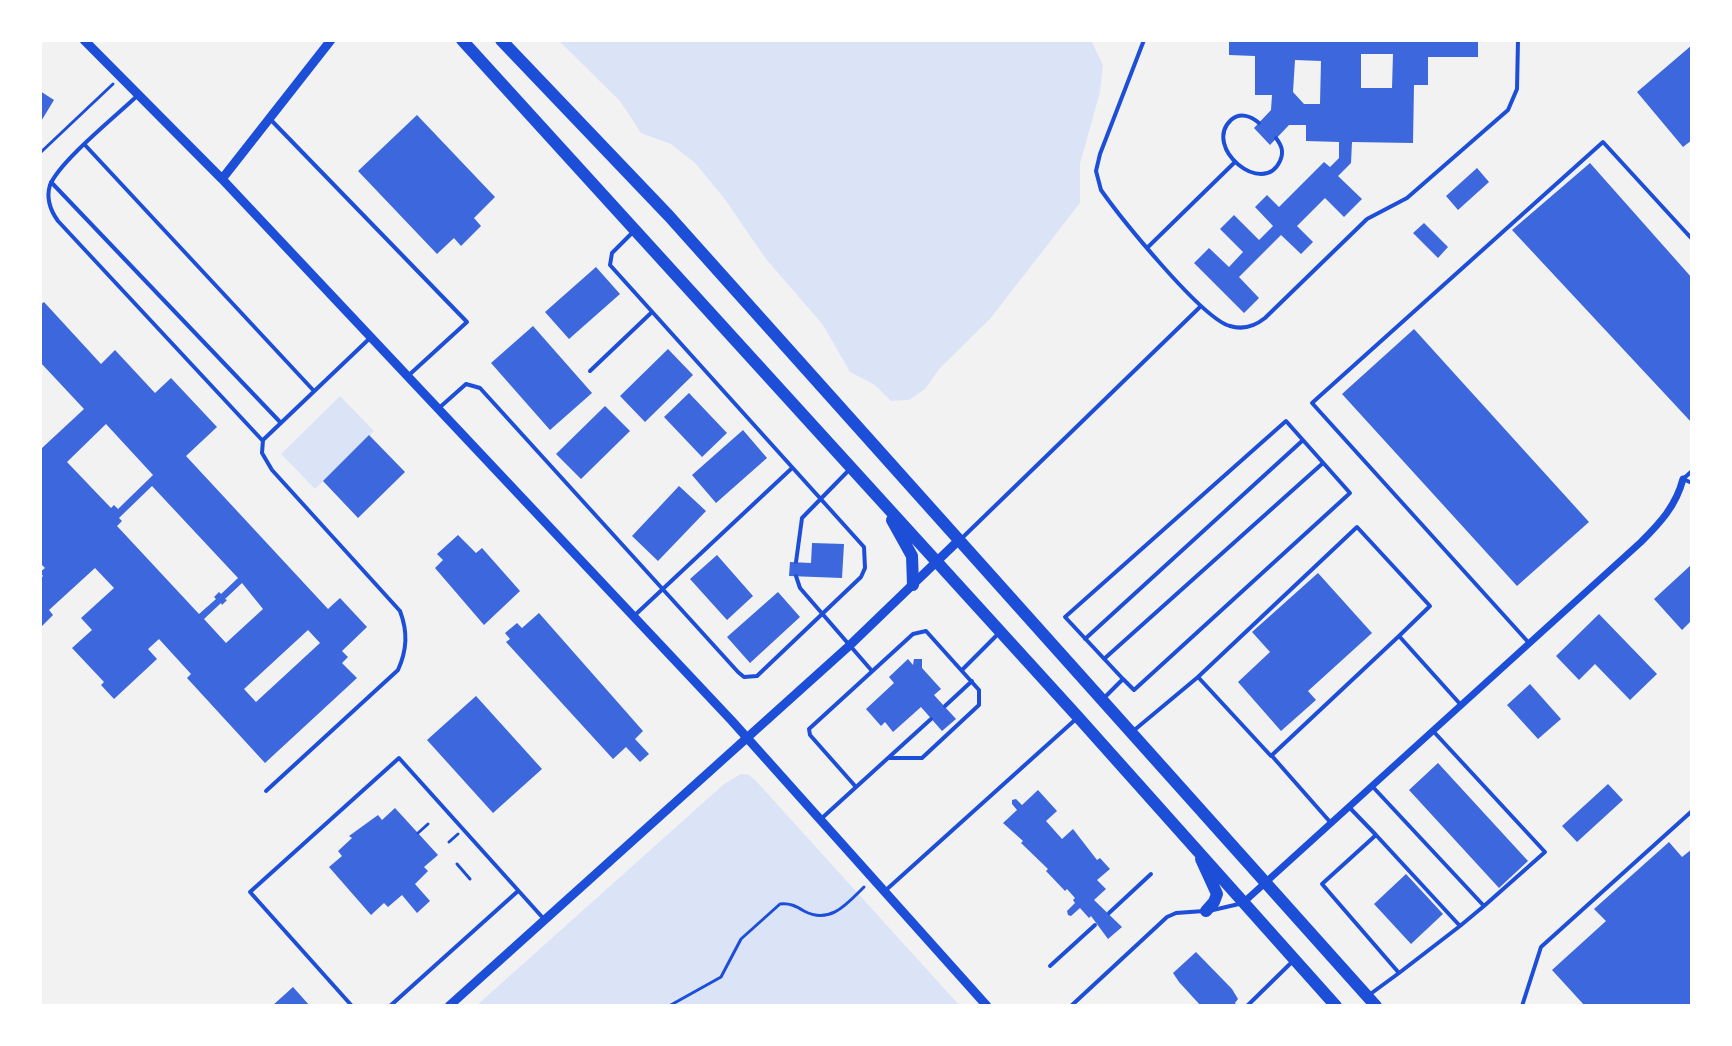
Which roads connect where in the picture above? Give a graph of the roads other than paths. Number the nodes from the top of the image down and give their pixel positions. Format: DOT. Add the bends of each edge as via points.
graph roads {
  1 [pos="84,40"];
  2 [pos="331,40"];
  3 [pos="462,40"];
  4 [pos="501,40"];
  5 [pos="1144,40"];
  6 [pos="1518,40"];
  7 [pos="139,94"];
  8 [pos="270,118"];
  9 [pos="1259,123"];
  10 [pos="1276,138"];
  11 [pos="85,145"];
  12 [pos="1235,162"];
  13 [pos="222,179"];
  14 [pos="51,182"];
  15 [pos="634,232"];
  16 [pos="1692,239"];
  17 [pos="1148,247"];
  18 [pos="1200,307"];
  19 [pos="652,312"];
  20 [pos="371,338"];
  21 [pos="590,371"];
  22 [pos="408,377"];
  23 [pos="314,391"];
  24 [pos="438,409"];
  25 [pos="281,423"];
  26 [pos="263,440"];
  27 [pos="1303,440"];
  28 [pos="1323,463"];
  29 [pos="852,468"];
  30 [pos="791,469"];
  31 [pos="1692,471"];
  32 [pos="1683,479"];
  33 [pos="1692,483"];
  34 [pos="818,499"];
  35 [pos="881,500"];
  36 [pos="959,540"];
  37 [pos="796,562"];
  38 [pos="937,562"];
  39 [pos="796,576"];
  40 [pos="913,585"];
  41 [pos="663,588"];
  42 [pos="822,614"];
  43 [pos="633,617"];
  44 [pos="1000,632"];
  45 [pos="1399,636"];
  46 [pos="1085,639"];
  47 [pos="1529,644"];
  48 [pos="849,646"];
  49 [pos="1104,659"];
  50 [pos="962,670"];
  51 [pos="872,671"];
  52 [pos="1198,677"];
  53 [pos="1123,679"];
  54 [pos="972,681"];
  55 [pos="1102,700"];
  56 [pos="1461,705"];
  57 [pos="945,706"];
  58 [pos="1078,717"];
  59 [pos="931,719"];
  60 [pos="1433,731"];
  61 [pos="1132,733"];
  62 [pos="747,738"];
  63 [pos="1271,756"];
  64 [pos="888,758"];
  65 [pos="1372,786"];
  66 [pos="856,787"];
  67 [pos="266,791"];
  68 [pos="1349,807"];
  69 [pos="1692,811"];
  70 [pos="820,819"];
  71 [pos="1331,823"];
  72 [pos="1376,835"];
  73 [pos="1196,849"];
  74 [pos="1151,874"];
  75 [pos="1265,883"];
  76 [pos="518,891"];
  77 [pos="884,892"];
  78 [pos="1244,902"];
  79 [pos="1484,906"];
  80 [pos="1206,911"];
  81 [pos="1109,913"];
  82 [pos="544,920"];
  83 [pos="1095,925"];
  84 [pos="1460,926"];
  85 [pos="1295,960"];
  86 [pos="1050,966"];
  87 [pos="1399,973"];
  88 [pos="1372,1001"];
  89 [pos="352,1006"];
  90 [pos="390,1006"];
  91 [pos="449,1006"];
  92 [pos="987,1006"];
  93 [pos="1071,1006"];
  94 [pos="1247,1006"];
  95 [pos="1336,1006"];
  96 [pos="1522,1006"];
  1 -- 7 [label="street"];
  2 -- 8 [label="street"];
  3 -- 15 [label="highway"];
  4 -- 36 [label="highway" via="669,216"];
  5 -- 17 [label="lane" via="1096,171 1101,190"];
  6 -- 18 [label="lane" via="1517,89 1508,110 1407,198 1367,219 1265,318 1249,327 1229,326"];
  7 -- 11 [label="lane"];
  7 -- 13 [label="street"];
  8 -- 13 [label="street"];
  8 -- 22 [label="lane" via="467,322"];
  9 -- 12 [label="lane" via="1240,115 1228,123 1223,141"];
  10 -- 12 [label="lane" via="1282,155 1271,172 1253,173"];
  11 -- 14 [label="lane"];
  11 -- 23 [label="lane"];
  12 -- 17 [label="lane"];
  13 -- 20 [label="street"];
  14 -- 25 [label="lane"];
  14 -- 26 [label="lane" via="49,200 58,221"];
  15 -- 19 [label="lane" via="612,253 610,265"];
  15 -- 29 [label="highway"];
  16 -- 47 [label="lane" via="1603,142 1312,403"];
  17 -- 18 [label="lane"];
  18 -- 36 [label="lane"];
  19 -- 21 [label="lane"];
  19 -- 30 [label="lane"];
  20 -- 22 [label="street"];
  20 -- 23 [label="lane"];
  22 -- 24 [label="street"];
  23 -- 25 [label="lane"];
  24 -- 41 [label="lane" via="466,384 480,388"];
  24 -- 43 [label="street"];
  25 -- 26 [label="lane"];
  26 -- 67 [label="lane" via="266,463 400,611 406,637 398,670"];
  27 -- 28 [label="lane"];
  27 -- 46 [label="lane"];
  27 -- 46 [label="lane" via="1286,421 1065,617"];
  28 -- 49 [label="lane"];
  28 -- 53 [label="lane" via="1350,493 1134,690"];
  29 -- 34 [label="lane"];
  29 -- 35 [label="highway"];
  30 -- 34 [label="lane"];
  30 -- 41 [label="lane"];
  31 -- 32 [label="lane"];
  32 -- 33 [label="lane"];
  32 -- 47 [label="street" via="1658,525"];
  34 -- 37 [label="lane" via="802,518"];
  34 -- 42 [label="lane" via="864,547 866,557 861,577"];
  35 -- 38 [label="highway"];
  35 -- 40 [label="highway" via="912,556"];
  36 -- 38 [label="street"];
  36 -- 55 [label="highway"];
  38 -- 40 [label="street"];
  38 -- 44 [label="highway"];
  39 -- 42 [label="lane"];
  40 -- 48 [label="street"];
  41 -- 42 [label="lane" via="738,672 751,678"];
  41 -- 43 [label="lane"];
  42 -- 48 [label="lane"];
  43 -- 62 [label="street"];
  44 -- 50 [label="lane"];
  44 -- 58 [label="highway"];
  45 -- 52 [label="lane" via="1430,606 1357,527"];
  45 -- 56 [label="lane"];
  45 -- 63 [label="lane"];
  46 -- 49 [label="lane"];
  47 -- 56 [label="street"];
  48 -- 51 [label="lane"];
  48 -- 62 [label="street"];
  49 -- 53 [label="lane"];
  50 -- 51 [label="lane" via="922,630"];
  50 -- 54 [label="lane"];
  51 -- 66 [label="lane" via="809,729"];
  52 -- 61 [label="lane"];
  52 -- 63 [label="lane"];
  53 -- 55 [label="lane"];
  54 -- 57 [label="lane"];
  54 -- 64 [label="lane" via="979,690 974,712 928,754 915,760"];
  55 -- 61 [label="highway"];
  56 -- 60 [label="street"];
  58 -- 73 [label="highway"];
  58 -- 77 [label="lane"];
  59 -- 64 [label="lane"];
  60 -- 65 [label="street"];
  60 -- 79 [label="lane" via="1545,852"];
  61 -- 75 [label="highway"];
  62 -- 70 [label="street"];
  62 -- 82 [label="street"];
  63 -- 71 [label="lane"];
  64 -- 66 [label="lane"];
  65 -- 68 [label="street"];
  65 -- 79 [label="lane"];
  66 -- 70 [label="lane"];
  68 -- 71 [label="street"];
  68 -- 72 [label="lane"];
  69 -- 96 [label="lane" via="1541,947"];
  70 -- 77 [label="street"];
  71 -- 75 [label="street"];
  72 -- 84 [label="lane"];
  72 -- 87 [label="lane" via="1322,884"];
  73 -- 78 [label="highway"];
  73 -- 80 [label="highway" via="1217,894"];
  74 -- 81 [label="lane"];
  75 -- 78 [label="street"];
  75 -- 88 [label="highway"];
  76 -- 82 [label="lane"];
  76 -- 89 [label="lane" via="399,758 250,892"];
  76 -- 90 [label="lane"];
  77 -- 92 [label="street"];
  78 -- 80 [label="lane"];
  78 -- 85 [label="highway"];
  79 -- 84 [label="lane"];
  80 -- 93 [label="lane" via="1167,917"];
  82 -- 91 [label="street"];
  83 -- 86 [label="lane"];
  84 -- 87 [label="lane"];
  85 -- 94 [label="lane"];
  85 -- 95 [label="highway"];
  87 -- 88 [label="lane"];
}
